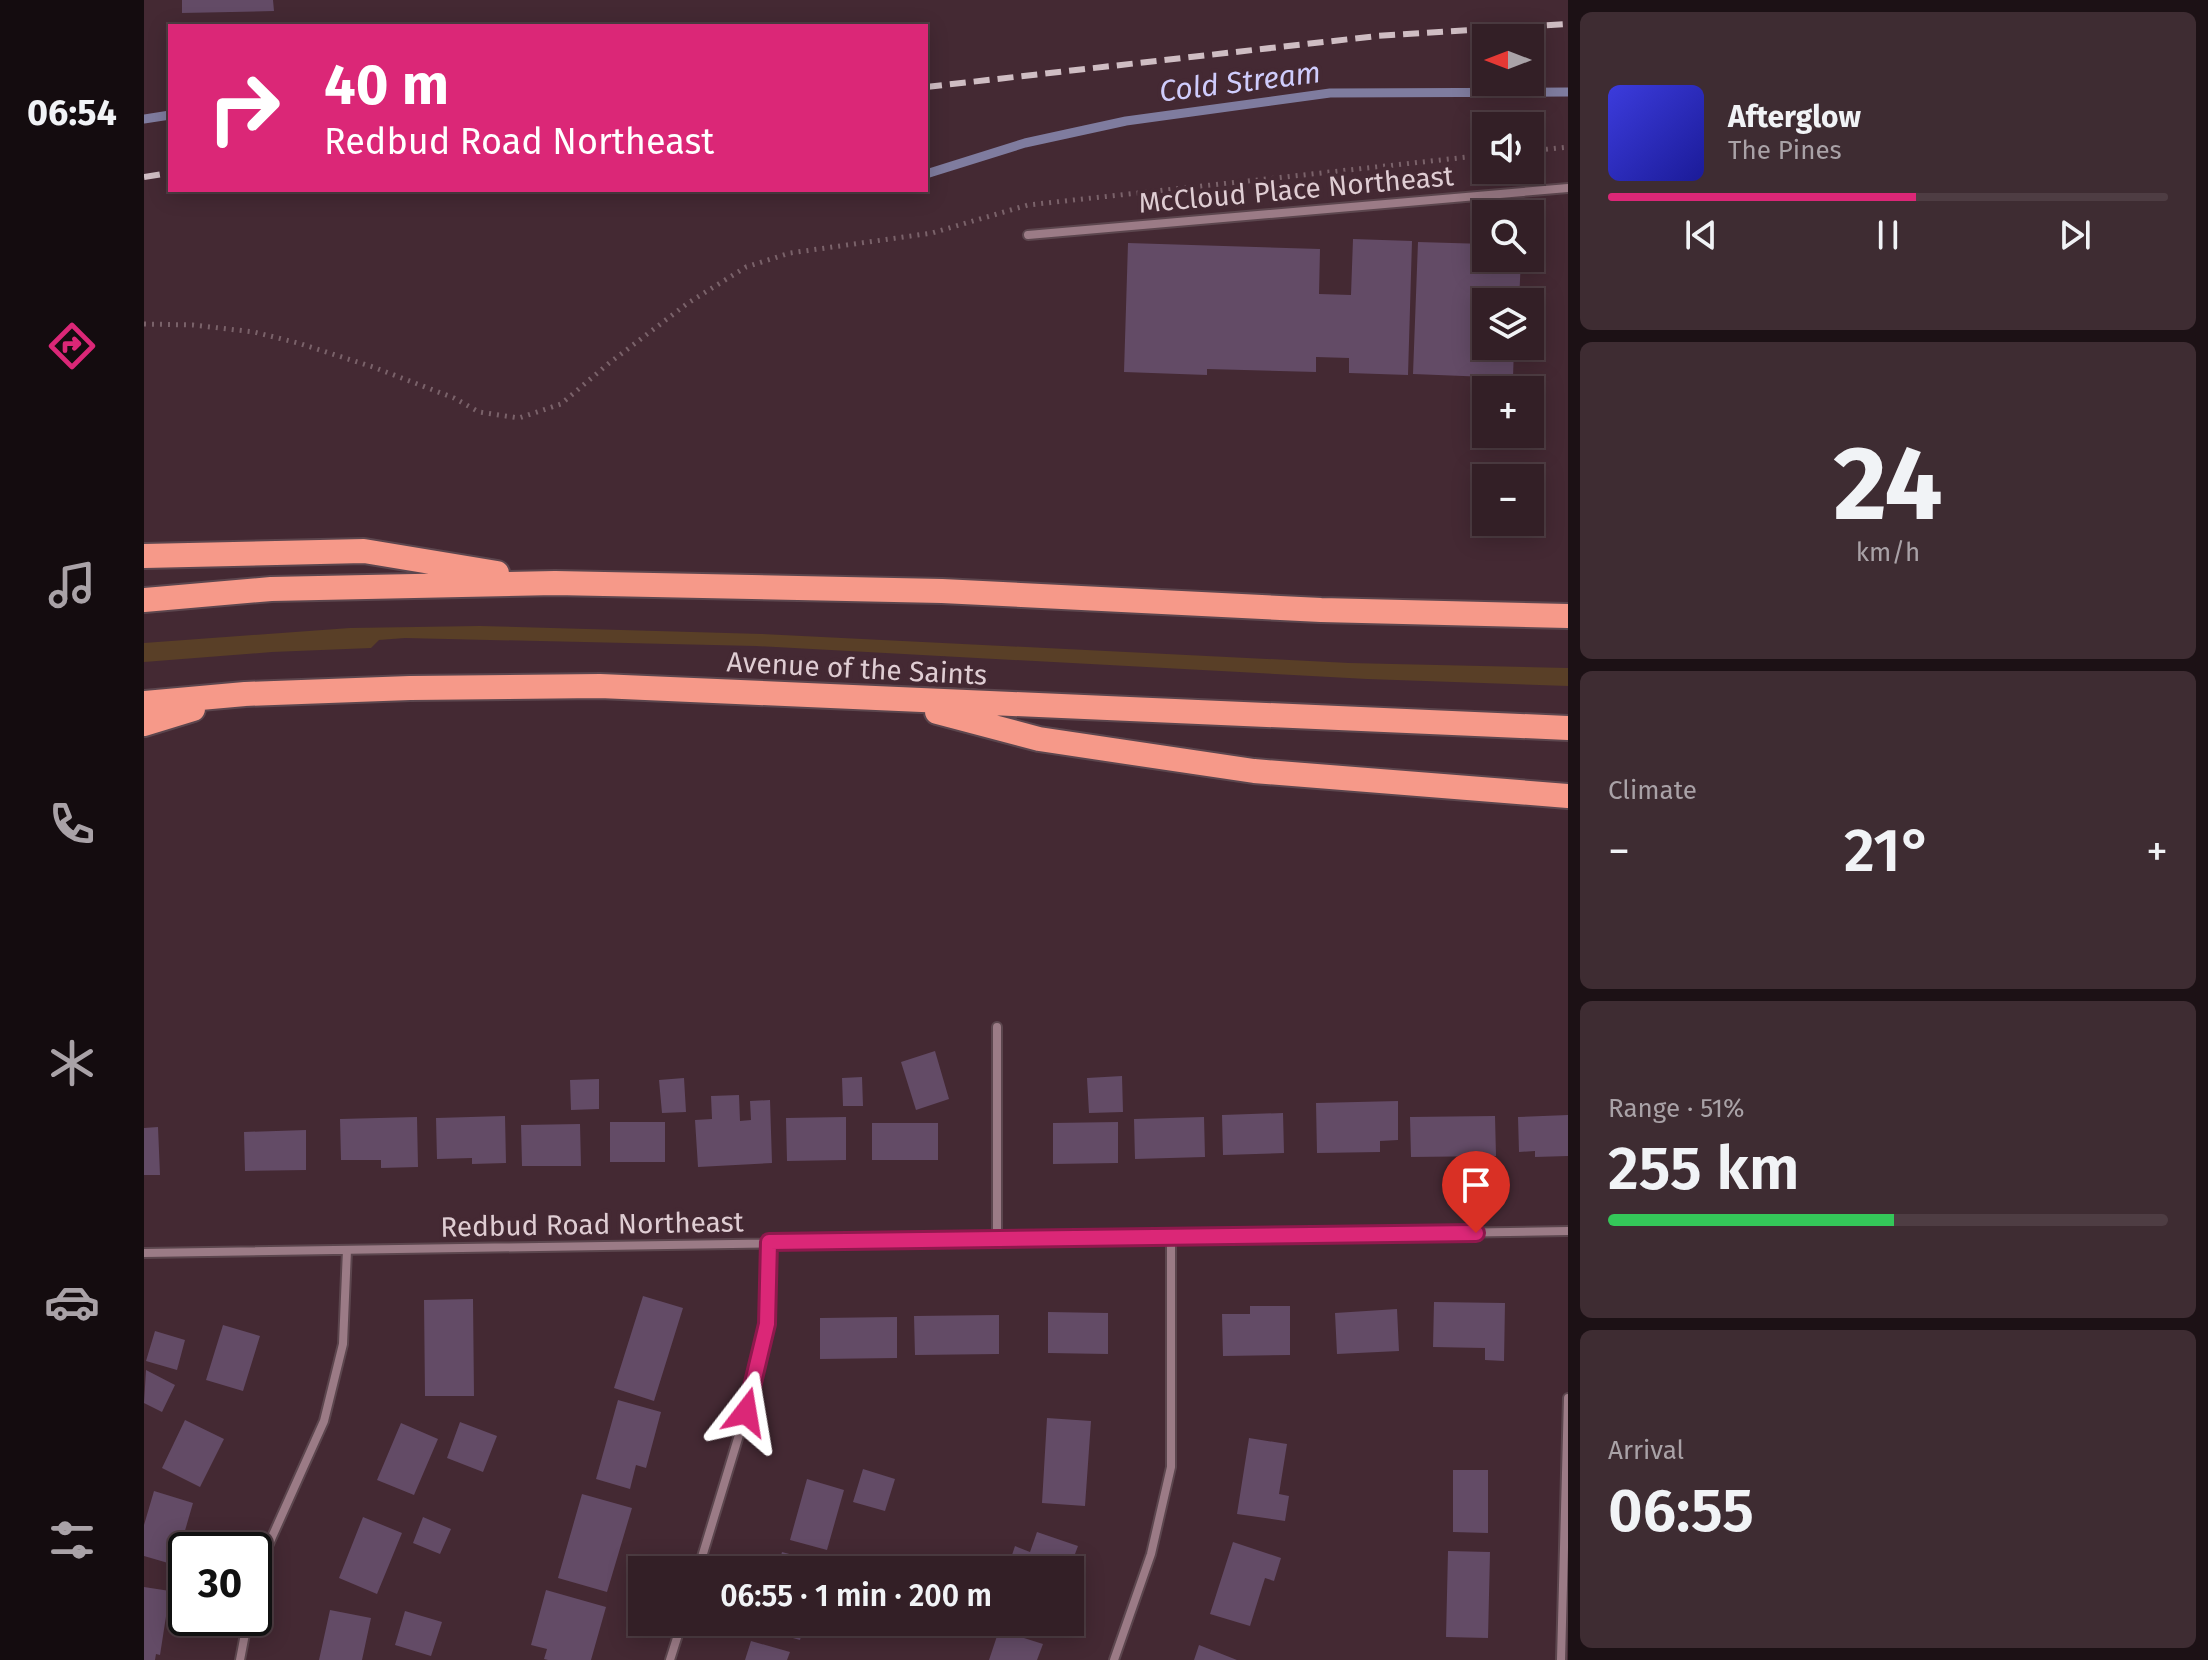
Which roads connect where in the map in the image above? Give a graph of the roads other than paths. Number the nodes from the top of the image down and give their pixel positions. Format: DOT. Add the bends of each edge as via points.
graph roads {
  1 [pos="1568,188"];
  2 [pos="1028,235"];
  3 [pos="144,556"];
  4 [pos="555,583"];
  5 [pos="144,600"];
  6 [pos="1568,616"];
  7 [pos="245,694"];
  8 [pos="888,700"];
  9 [pos="144,703"];
  10 [pos="144,724"];
  11 [pos="1568,728"];
  12 [pos="1568,796"];
  13 [pos="997,1027"];
  14 [pos="1568,1231"];
  15 [pos="1171,1237"];
  16 [pos="997,1239"];
  17 [pos="769,1242"];
  18 [pos="347,1250"];
  19 [pos="144,1253"];
  20 [pos="1568,1398"];
  21 [pos="272,1537"];
  22 [pos="702,1556"];
  23 [pos="245,1636"];
  24 [pos="678,1636"];
  25 [pos="240,1660"];
  26 [pos="670,1660"];
  27 [pos="1114,1660"];
  28 [pos="1561,1660"];
  1 -- 2 [label="street, McCloud Place Northeast"];
  3 -- 4 [label="highway" via="364,551"];
  4 -- 5 [label="highway" via="271,589"];
  4 -- 6 [label="highway" via="942,591"];
  7 -- 8 [label="highway, Avenue of the Saints" via="600,686"];
  7 -- 9 [label="highway, Avenue of the Saints"];
  7 -- 10 [label="highway"];
  8 -- 11 [label="highway, Avenue of the Saints"];
  8 -- 12 [label="highway" via="1039,739 1254,771"];
  13 -- 16 [label="street"];
  14 -- 15 [label="street, Redbud Road Northeast"];
  15 -- 16 [label="street, Redbud Road Northeast"];
  15 -- 27 [label="street" via="1171,1467 1151,1554"];
  16 -- 17 [label="street, Redbud Road Northeast"];
  17 -- 18 [label="street, Redbud Road Northeast"];
  17 -- 22 [label="street" via="767,1324"];
  18 -- 19 [label="street, Redbud Road Northeast"];
  18 -- 21 [label="street" via="343,1344 324,1421"];
  20 -- 28 [label="street"];
  23 -- 25 [label="street"];
  24 -- 26 [label="street"];
}
